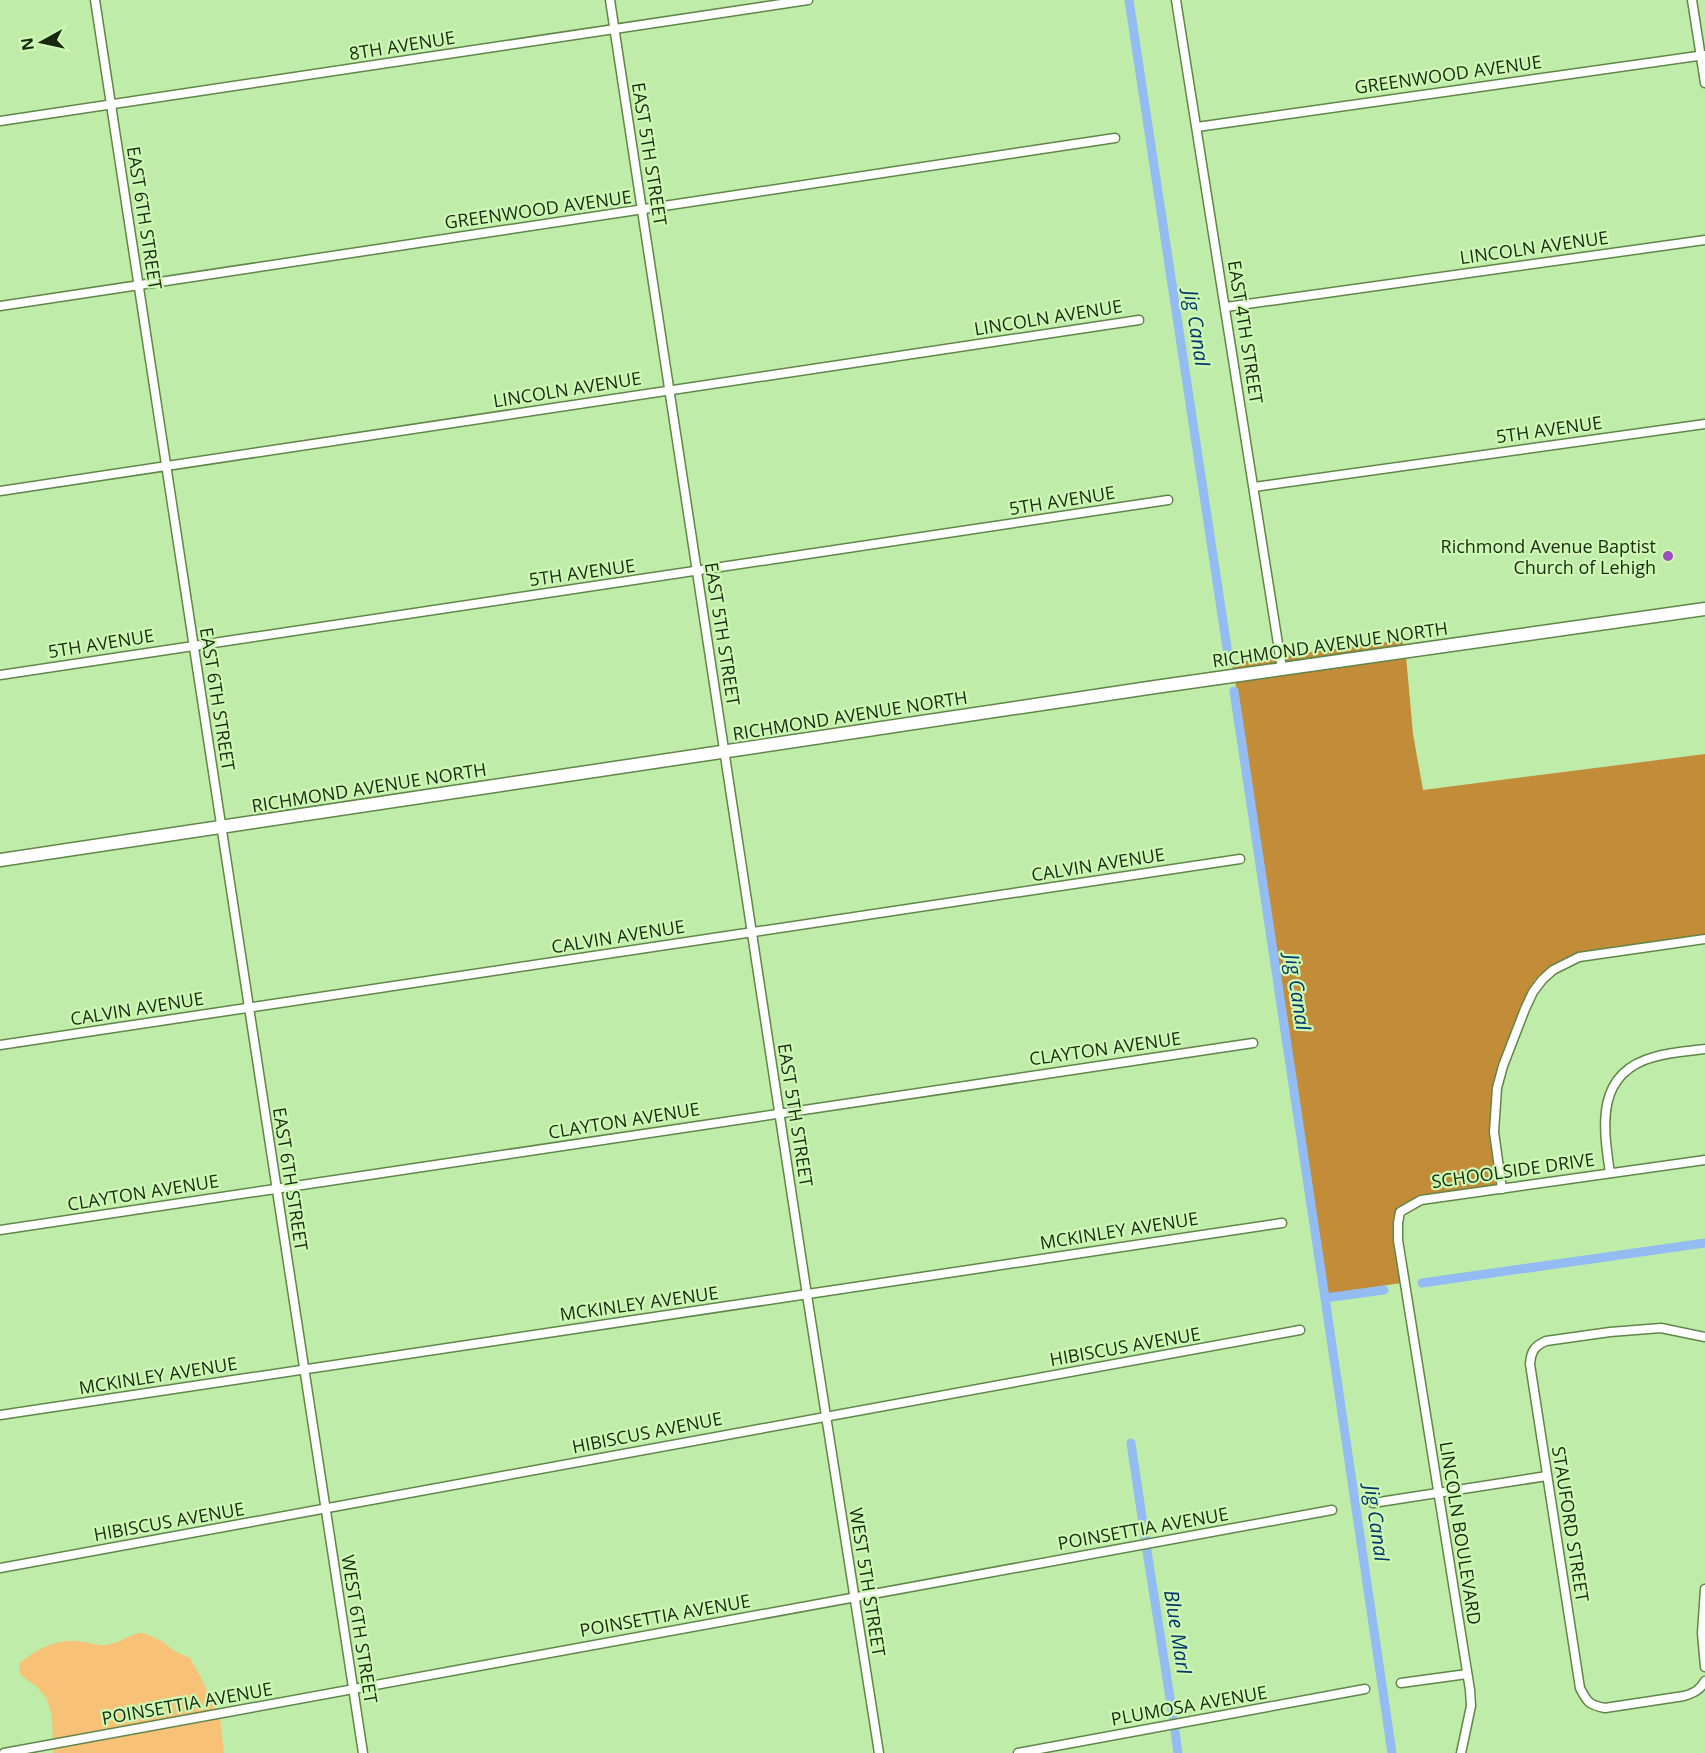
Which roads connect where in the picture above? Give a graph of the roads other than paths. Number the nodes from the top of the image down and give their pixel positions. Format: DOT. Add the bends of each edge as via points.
graph roads {
  1 [pos="95,0"];
  2 [pos="610,0"];
  3 [pos="808,0"];
  4 [pos="1176,0"];
  5 [pos="1692,0"];
  6 [pos="614,29"];
  7 [pos="1703,55"];
  8 [pos="1705,83"];
  9 [pos="111,105"];
  10 [pos="0,121"];
  11 [pos="1197,127"];
  12 [pos="1115,138"];
  13 [pos="642,210"];
  14 [pos="1705,240"];
  15 [pos="138,284"];
  16 [pos="0,306"];
  17 [pos="1226,307"];
  18 [pos="1140,320"];
  19 [pos="669,390"];
  20 [pos="1705,424"];
  21 [pos="166,465"];
  22 [pos="1254,488"];
  23 [pos="0,491"];
  24 [pos="1168,500"];
  25 [pos="697,571"];
  26 [pos="1705,609"];
  27 [pos="193,646"];
  28 [pos="1282,669"];
  29 [pos="0,675"];
  30 [pos="725,752"];
  31 [pos="220,828"];
  32 [pos="1240,859"];
  33 [pos="0,860"];
  34 [pos="751,932"];
  35 [pos="1705,939"];
  36 [pos="248,1008"];
  37 [pos="1253,1043"];
  38 [pos="0,1045"];
  39 [pos="1705,1049"];
  40 [pos="779,1113"];
  41 [pos="1705,1160"];
  42 [pos="1610,1173"];
  43 [pos="275,1189"];
  44 [pos="1502,1189"];
  45 [pos="1282,1223"];
  46 [pos="0,1230"];
  47 [pos="807,1295"];
  48 [pos="1411,1318"];
  49 [pos="1300,1330"];
  50 [pos="1705,1337"];
  51 [pos="303,1370"];
  52 [pos="0,1415"];
  53 [pos="826,1416"];
  54 [pos="1546,1476"];
  55 [pos="1439,1493"];
  56 [pos="1373,1503"];
  57 [pos="324,1509"];
  58 [pos="1332,1510"];
  59 [pos="0,1568"];
  60 [pos="1705,1589"];
  61 [pos="854,1597"];
  62 [pos="1705,1667"];
  63 [pos="1467,1674"];
  64 [pos="1705,1681"];
  65 [pos="1401,1683"];
  66 [pos="353,1689"];
  67 [pos="1365,1689"];
  68 [pos="4,1753"];
  69 [pos="363,1753"];
  70 [pos="879,1753"];
  71 [pos="1018,1753"];
  72 [pos="1461,1753"];
  1 -- 9 [label="street, EAST 6TH STREET"];
  2 -- 6 [label="street, EAST 5TH STREET"];
  3 -- 6 [label="street, 8TH AVENUE"];
  4 -- 11 [label="street, EAST 4TH STREET"];
  5 -- 7 [label="street"];
  6 -- 9 [label="street, 8TH AVENUE"];
  6 -- 13 [label="street, EAST 5TH STREET"];
  7 -- 8 [label="street"];
  7 -- 11 [label="street, GREENWOOD AVENUE"];
  9 -- 10 [label="street, 8TH AVENUE"];
  9 -- 15 [label="street, EAST 6TH STREET"];
  11 -- 17 [label="street, EAST 4TH STREET"];
  12 -- 13 [label="street, GREENWOOD AVENUE"];
  13 -- 15 [label="street, GREENWOOD AVENUE"];
  13 -- 19 [label="street, EAST 5TH STREET"];
  14 -- 17 [label="street, LINCOLN AVENUE"];
  15 -- 16 [label="street, GREENWOOD AVENUE"];
  15 -- 21 [label="street, EAST 6TH STREET"];
  17 -- 22 [label="street, EAST 4TH STREET"];
  18 -- 19 [label="street, LINCOLN AVENUE"];
  19 -- 21 [label="street, LINCOLN AVENUE"];
  19 -- 25 [label="street, EAST 5TH STREET"];
  20 -- 22 [label="street, 5TH AVENUE"];
  21 -- 23 [label="street, LINCOLN AVENUE"];
  21 -- 27 [label="street, EAST 6TH STREET"];
  22 -- 28 [label="street, EAST 4TH STREET"];
  24 -- 25 [label="street, 5TH AVENUE"];
  25 -- 27 [label="street, 5TH AVENUE"];
  25 -- 30 [label="street, EAST 5TH STREET"];
  26 -- 28 [label="street, RICHMOND AVENUE NORTH"];
  27 -- 29 [label="street, 5TH AVENUE"];
  27 -- 31 [label="street, EAST 6TH STREET"];
  28 -- 30 [label="street, RICHMOND AVENUE NORTH"];
  30 -- 31 [label="street, RICHMOND AVENUE NORTH"];
  30 -- 34 [label="street, EAST 5TH STREET"];
  31 -- 33 [label="street, RICHMOND AVENUE NORTH"];
  31 -- 36 [label="street, EAST 6TH STREET"];
  32 -- 34 [label="street, CALVIN AVENUE"];
  34 -- 36 [label="street, CALVIN AVENUE"];
  34 -- 40 [label="street, EAST 5TH STREET"];
  35 -- 44 [label="street" via="1589,955 1566,962 1542,980 1520,1022 1494,1104"];
  36 -- 38 [label="street, CALVIN AVENUE"];
  36 -- 43 [label="street, EAST 6TH STREET"];
  37 -- 40 [label="street, CLAYTON AVENUE"];
  39 -- 42 [label="street" via="1655,1057 1632,1067 1620,1078 1608,1097 1604,1117"];
  40 -- 43 [label="street, CLAYTON AVENUE"];
  40 -- 47 [label="street, EAST 5TH STREET"];
  41 -- 42 [label="street, SCHOOLSIDE DRIVE"];
  42 -- 44 [label="street, SCHOOLSIDE DRIVE"];
  43 -- 46 [label="street, CLAYTON AVENUE"];
  43 -- 51 [label="street, EAST 6TH STREET"];
  44 -- 48 [label="street, SCHOOLSIDE DRIVE" via="1421,1200 1400,1212 1398,1240"];
  45 -- 47 [label="street, MCKINLEY AVENUE"];
  47 -- 51 [label="street, MCKINLEY AVENUE"];
  47 -- 53 [label="street, EAST 5TH STREET"];
  48 -- 55 [label="street, LINCOLN BOULEVARD"];
  49 -- 53 [label="street, HIBISCUS AVENUE"];
  50 -- 54 [label="street, STAUFORD STREET" via="1668,1329 1635,1329 1536,1345 1530,1374"];
  51 -- 52 [label="street, MCKINLEY AVENUE"];
  51 -- 57 [label="street, EAST 6TH STREET"];
  53 -- 57 [label="street, HIBISCUS AVENUE"];
  53 -- 61 [label="street, WEST 5TH STREET"];
  54 -- 55 [label="street"];
  54 -- 64 [label="street, STAUFORD STREET" via="1580,1688 1586,1701 1605,1708 1683,1696 1693,1694"];
  55 -- 56 [label="street"];
  55 -- 63 [label="street, LINCOLN BOULEVARD"];
  57 -- 59 [label="street, HIBISCUS AVENUE"];
  57 -- 66 [label="street, WEST 6TH STREET"];
  58 -- 61 [label="street, POINSETTIA AVENUE"];
  60 -- 62 [label="street"];
  61 -- 66 [label="street, POINSETTIA AVENUE"];
  61 -- 70 [label="street, WEST 5TH STREET"];
  63 -- 65 [label="street"];
  63 -- 72 [label="street, LINCOLN BOULEVARD" via="1471,1706"];
  66 -- 68 [label="street, POINSETTIA AVENUE"];
  66 -- 69 [label="street, WEST 6TH STREET"];
  67 -- 71 [label="street, PLUMOSA AVENUE"];
}
